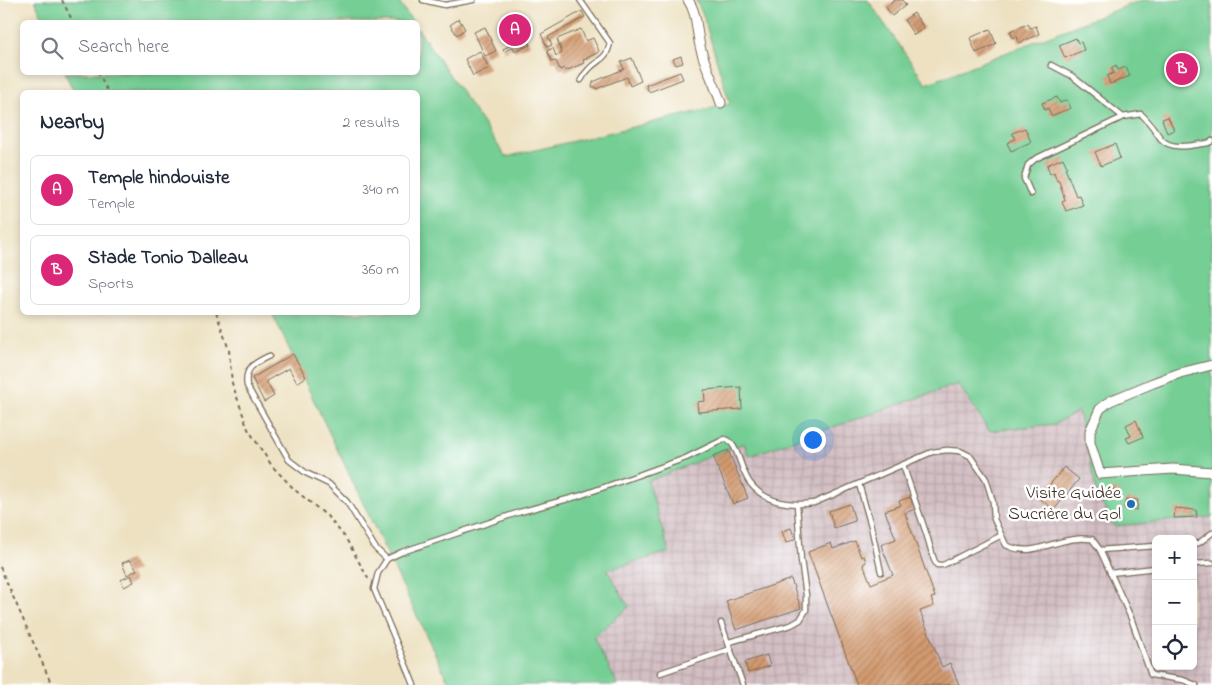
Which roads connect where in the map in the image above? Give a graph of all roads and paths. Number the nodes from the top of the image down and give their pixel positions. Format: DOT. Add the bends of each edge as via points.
graph roads {
  1 [pos="62,0"];
  2 [pos="423,0"];
  3 [pos="473,0"];
  4 [pos="580,0"];
  5 [pos="688,0"];
  6 [pos="72,20"];
  7 [pos="1051,65"];
  8 [pos="100,75"];
  9 [pos="581,80"];
  10 [pos="107,90"];
  11 [pos="721,102"];
  12 [pos="1123,117"];
  13 [pos="1212,142"];
  14 [pos="1031,194"];
  15 [pos="269,356"];
  16 [pos="1212,365"];
  17 [pos="903,464"];
  18 [pos="1212,472"];
  19 [pos="859,484"];
  20 [pos="797,505"];
  21 [pos="1212,533"];
  22 [pos="1000,536"];
  23 [pos="1197,543"];
  24 [pos="1152,546"];
  25 [pos="1100,550"];
  26 [pos="387,559"];
  27 [pos="1212,563"];
  28 [pos="1197,564"];
  29 [pos="0,568"];
  30 [pos="1152,568"];
  31 [pos="881,572"];
  32 [pos="1110,573"];
  33 [pos="721,623"];
  34 [pos="729,642"];
  35 [pos="731,649"];
  36 [pos="660,673"];
  37 [pos="52,684"];
  38 [pos="47,685"];
  39 [pos="414,685"];
  40 [pos="743,685"];
  41 [pos="1196,685"];
  1 -- 6 [label="path"];
  2 -- 3 [label="lane" via="444,6"];
  4 -- 9 [label="lane" via="610,43 608,54 589,68"];
  5 -- 11 [label="street" via="696,15 701,52"];
  7 -- 12 [label="lane" via="1072,76"];
  8 -- 10 [label="path"];
  12 -- 13 [label="lane" via="1141,114 1163,140 1177,147"];
  12 -- 14 [label="lane" via="1035,159 1028,165 1024,178"];
  15 -- 26 [label="lane" via="255,362 246,379 271,430 289,460 329,484 346,502 376,549"];
  16 -- 18 [label="street" via="1180,373 1110,401 1100,409 1090,431 1090,443 1100,474 1173,469"];
  17 -- 19 [label="lane"];
  17 -- 22 [label="lane" via="932,452 947,450 970,456 986,479"];
  17 -- 22 [label="lane" via="937,564 943,565"];
  19 -- 20 [label="lane" via="814,504"];
  19 -- 31 [label="lane"];
  20 -- 26 [label="lane" via="765,497 749,482 732,443 725,438 686,458 580,496 493,521"];
  20 -- 34 [label="lane" via="806,610 800,620 791,625"];
  21 -- 23 [label="lane"];
  22 -- 25 [label="lane" via="1006,545 1020,550 1075,538 1092,539"];
  24 -- 25 [label="lane"];
  25 -- 32 [label="lane"];
  26 -- 39 [label="lane" via="374,588"];
  27 -- 28 [label="lane"];
  29 -- 37 [label="path"];
  30 -- 32 [label="lane"];
  32 -- 41 [label="lane" via="1131,618 1151,675"];
  33 -- 34 [label="lane"];
  34 -- 35 [label="lane"];
  35 -- 36 [label="lane"];
  35 -- 40 [label="lane"];
  37 -- 38 [label="path"];
}
